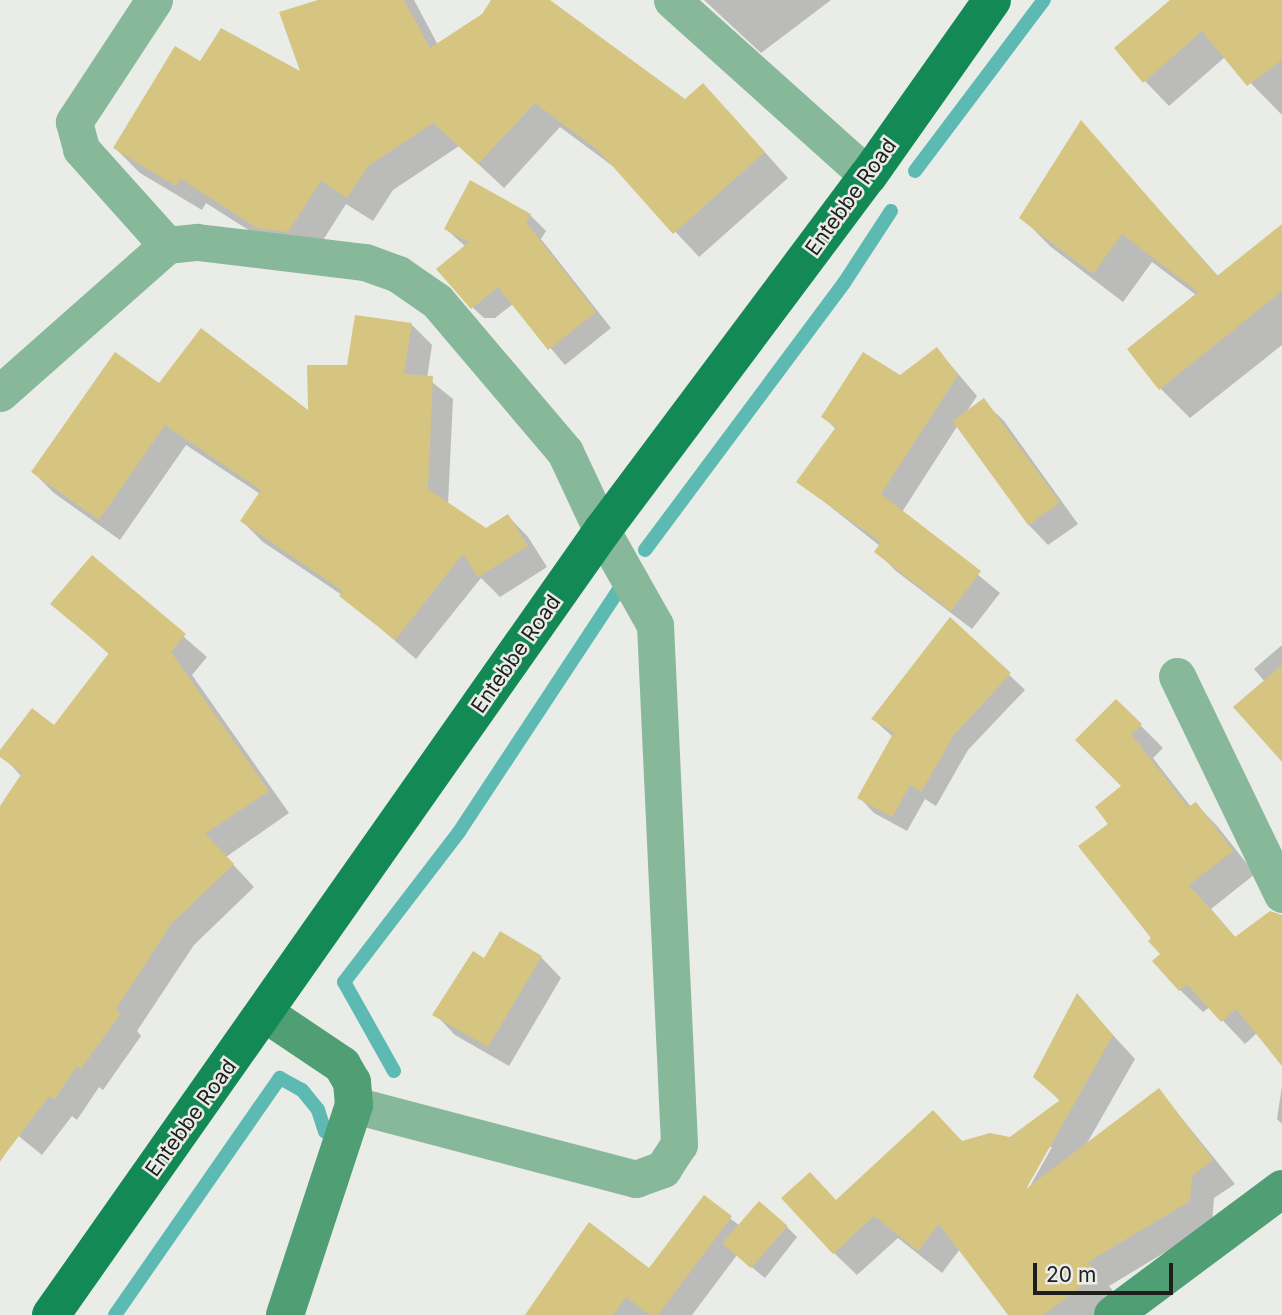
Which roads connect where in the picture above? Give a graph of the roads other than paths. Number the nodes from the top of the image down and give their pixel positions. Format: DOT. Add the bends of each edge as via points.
graph roads {
  1 [pos="154,0"];
  2 [pos="672,0"];
  3 [pos="992,0"];
  4 [pos="868,176"];
  5 [pos="167,245"];
  6 [pos="0,393"];
  7 [pos="602,531"];
  8 [pos="1177,676"];
  9 [pos="1282,894"];
  10 [pos="266,1014"];
  11 [pos="354,1105"];
  12 [pos="1282,1189"];
  13 [pos="51,1315"];
  14 [pos="285,1315"];
  15 [pos="1113,1315"];
  1 -- 5 [label="street" via="93,87 74,122 74,137"];
  2 -- 4 [label="street"];
  3 -- 4 [label="main road, Entebbe Road"];
  4 -- 7 [label="main road, Entebbe Road"];
  5 -- 6 [label="street"];
  5 -- 7 [label="street" via="197,242 365,262 418,286 437,301 565,452"];
  7 -- 10 [label="main road, Entebbe Road"];
  7 -- 11 [label="street" via="655,625 679,1144 663,1169 636,1179"];
  8 -- 9 [label="street"];
  10 -- 11 [label="main road" via="342,1065 352,1082"];
  10 -- 13 [label="main road, Entebbe Road"];
  11 -- 14 [label="main road"];
  12 -- 15 [label="main road"];
}
